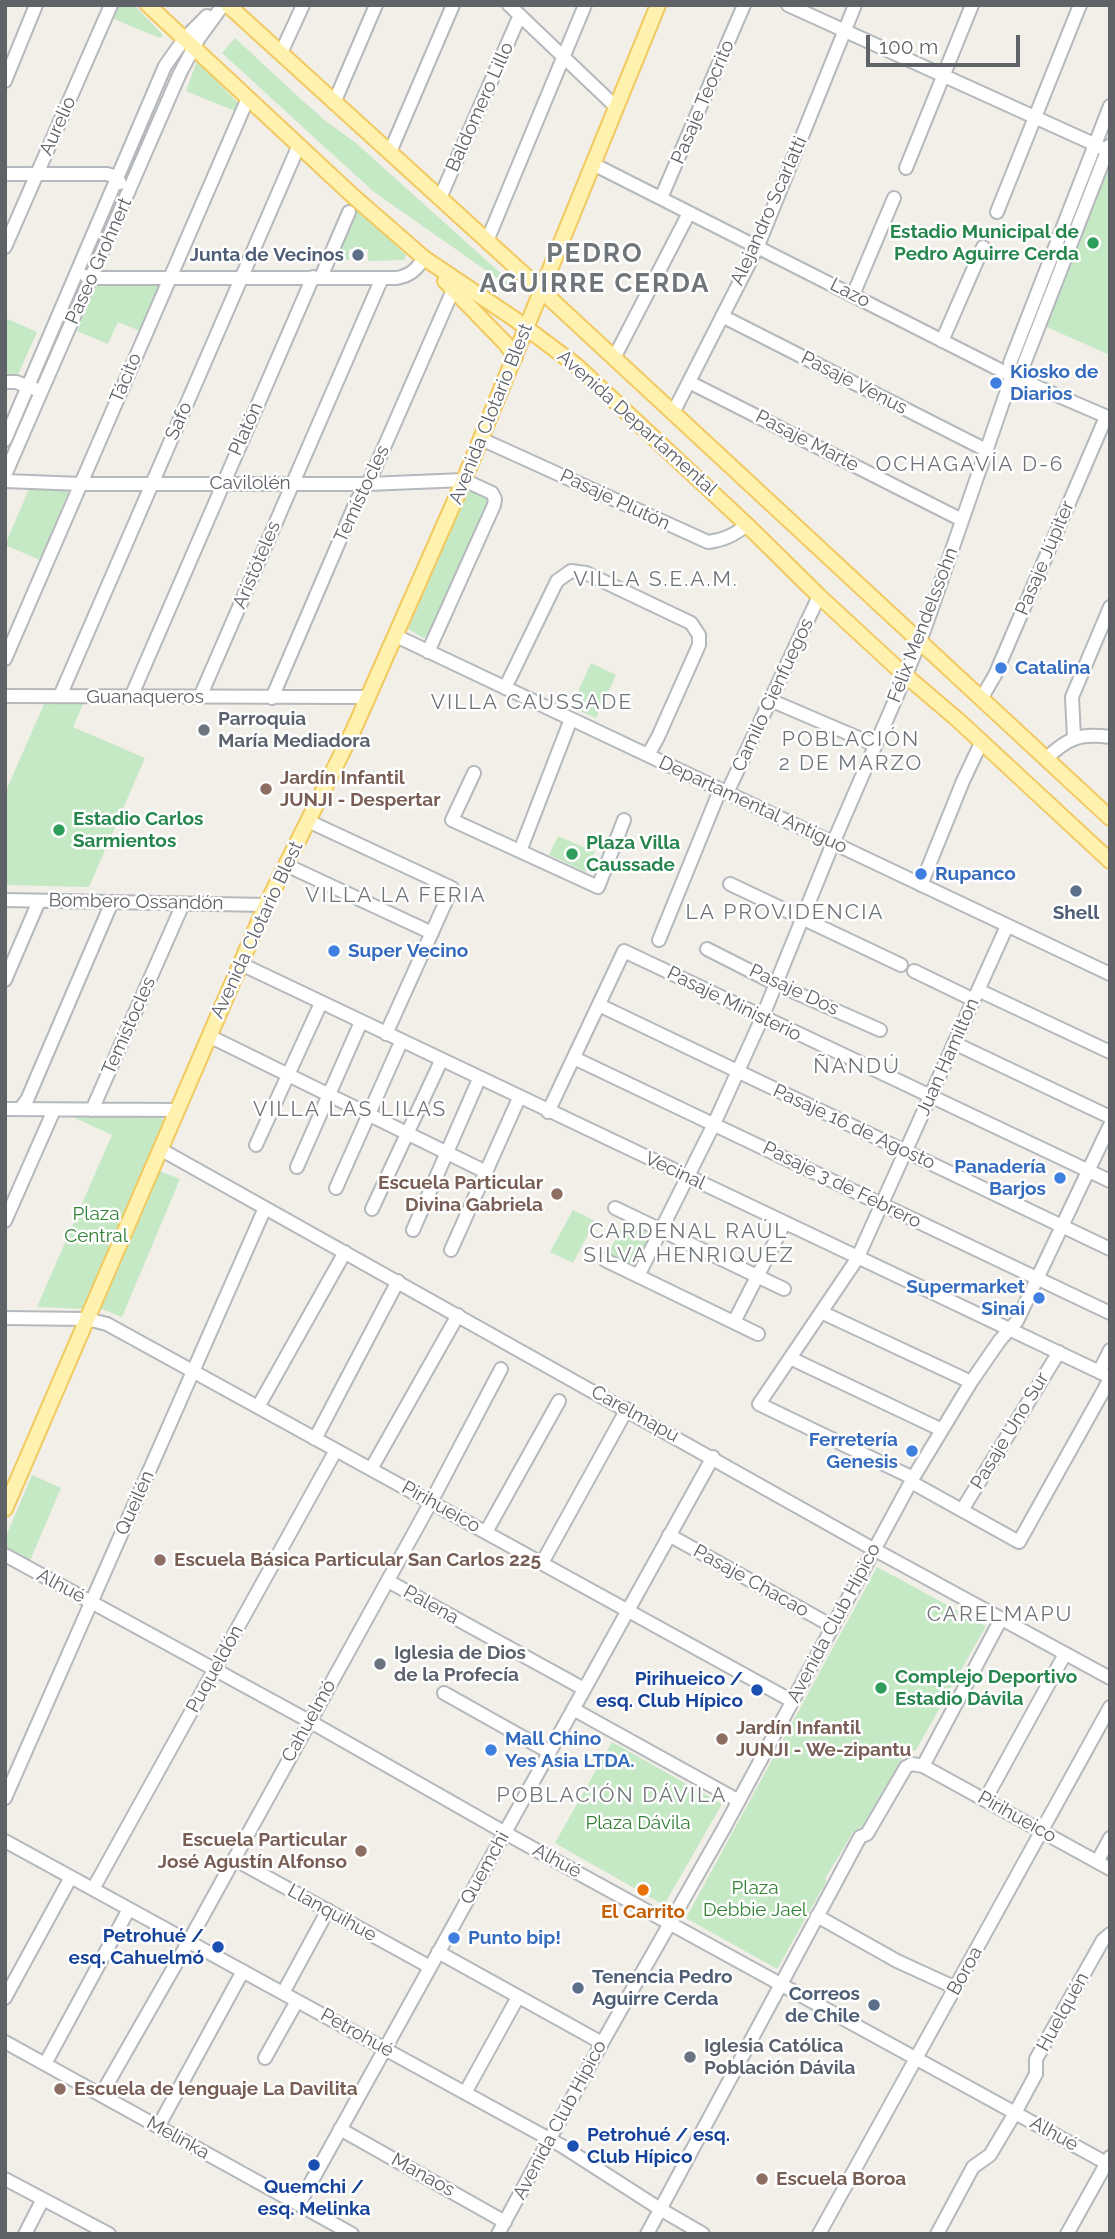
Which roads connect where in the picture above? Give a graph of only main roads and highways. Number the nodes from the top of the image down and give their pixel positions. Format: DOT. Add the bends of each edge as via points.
graph roads {
  1 [pos="148,5"];
  2 [pos="228,5"];
  3 [pos="659,5"];
  4 [pos="437,268"];
  5 [pos="541,291"];
  6 [pos="527,327"];
  7 [pos="515,357"];
  8 [pos="1110,818"];
  9 [pos="1110,861"];
  10 [pos="5,1509"];
  1 -- 4 [label="main road, Avenida Departamental"];
  2 -- 5 [label="main road, Avenida Departamental"];
  3 -- 5 [label="main road, Avenida Clotario Blest"];
  4 -- 6 [label="main road, Avenida Departamental"];
  4 -- 7 [label="main road"];
  5 -- 6 [label="main road, Avenida Clotario Blest"];
  5 -- 8 [label="main road, Avenida Departamental"];
  6 -- 7 [label="main road, Avenida Clotario Blest"];
  6 -- 9 [label="main road, Avenida Departamental" via="578,366 819,596"];
  7 -- 10 [label="main road, Avenida Clotario Blest" via="369,697 266,905"];
}
